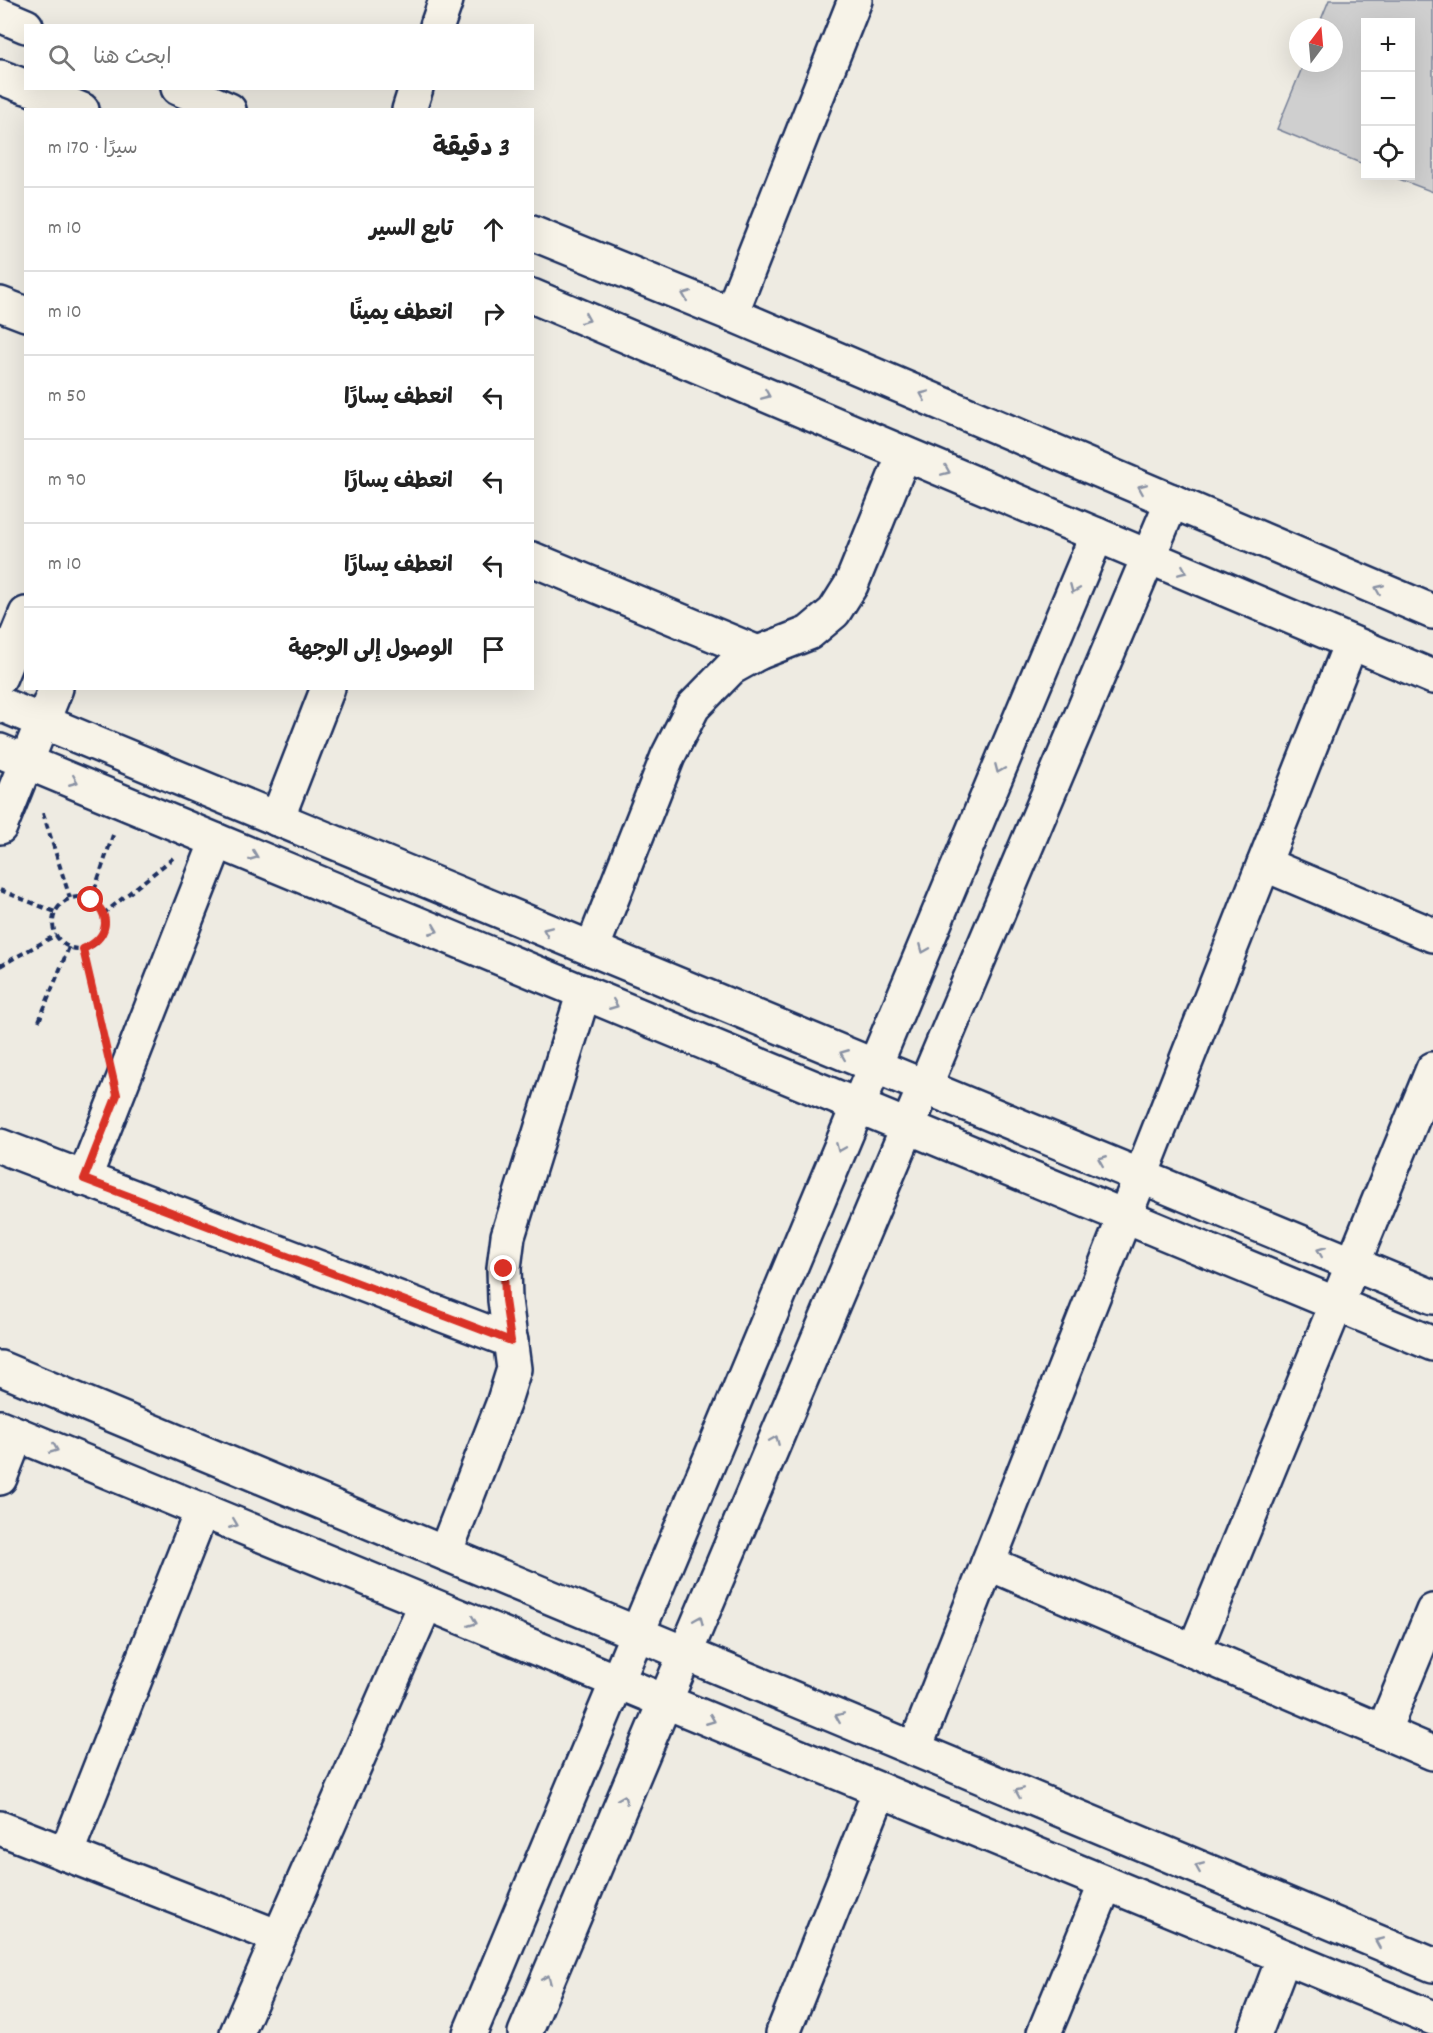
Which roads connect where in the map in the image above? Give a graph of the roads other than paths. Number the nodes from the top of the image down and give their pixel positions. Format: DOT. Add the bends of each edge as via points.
graph roads {
  1 [pos="446,0"];
  2 [pos="855,0"];
  3 [pos="0,15"];
  4 [pos="438,24"];
  5 [pos="24,25"];
  6 [pos="0,77"];
  7 [pos="24,86"];
  8 [pos="35,90"];
  9 [pos="183,90"];
  10 [pos="415,90"];
  11 [pos="77,108"];
  12 [pos="224,108"];
  13 [pos="410,108"];
  14 [pos="534,234"];
  15 [pos="534,297"];
  16 [pos="0,304"];
  17 [pos="24,313"];
  18 [pos="731,314"];
  19 [pos="904,454"];
  20 [pos="1172,501"];
  21 [pos="1097,535"];
  22 [pos="1148,556"];
  23 [pos="534,560"];
  24 [pos="1433,612"];
  25 [pos="24,619"];
  26 [pos="1351,643"];
  27 [pos="758,653"];
  28 [pos="0,677"];
  29 [pos="1433,677"];
  30 [pos="55,690"];
  31 [pos="327,690"];
  32 [pos="0,704"];
  33 [pos="43,722"];
  34 [pos="13,756"];
  35 [pos="277,819"];
  36 [pos="0,827"];
  37 [pos="210,838"];
  38 [pos="1264,864"];
  39 [pos="1433,934"];
  40 [pos="592,950"];
  41 [pos="584,992"];
  42 [pos="875,1066"];
  43 [pos="1433,1069"];
  44 [pos="924,1087"];
  45 [pos="858,1106"];
  46 [pos="908,1126"];
  47 [pos="0,1146"];
  48 [pos="1141,1177"];
  49 [pos="84,1179"];
  50 [pos="1125,1216"];
  51 [pos="1353,1264"];
  52 [pos="1433,1297"];
  53 [pos="1336,1304"];
  54 [pos="511,1341"];
  55 [pos="1433,1344"];
  56 [pos="0,1368"];
  57 [pos="8,1430"];
  58 [pos="0,1478"];
  59 [pos="202,1510"];
  60 [pos="445,1553"];
  61 [pos="988,1563"];
  62 [pos="426,1603"];
  63 [pos="1433,1611"];
  64 [pos="638,1633"];
  65 [pos="1194,1651"];
  66 [pos="685,1653"];
  67 [pos="617,1682"];
  68 [pos="665,1701"];
  69 [pos="1383,1732"];
  70 [pos="915,1748"];
  71 [pos="1433,1753"];
  72 [pos="880,1790"];
  73 [pos="0,1828"];
  74 [pos="66,1854"];
  75 [pos="1106,1883"];
  76 [pos="279,1937"];
  77 [pos="1284,1957"];
  78 [pos="1433,1965"];
  79 [pos="1433,2018"];
  80 [pos="237,2033"];
  81 [pos="470,2033"];
  82 [pos="525,2033"];
  83 [pos="783,2033"];
  84 [pos="1044,2033"];
  85 [pos="1255,2033"];
  1 -- 4 [label="street"];
  2 -- 18 [label="street"];
  3 -- 5 [label="street"];
  6 -- 7 [label="street"];
  8 -- 11 [label="street"];
  9 -- 12 [label="street"];
  10 -- 13 [label="street"];
  18 -- 14 [label="street, one-way"];
  15 -- 19 [label="street, one-way"];
  16 -- 17 [label="street"];
  20 -- 18 [label="street, one-way"];
  19 -- 21 [label="street, one-way"];
  19 -- 27 [label="street" via="851,585 834,612 809,633"];
  20 -- 22 [label="street"];
  24 -- 20 [label="street, one-way"];
  21 -- 22 [label="street"];
  21 -- 42 [label="street, one-way"];
  22 -- 26 [label="street, one-way"];
  22 -- 44 [label="street"];
  23 -- 27 [label="street"];
  25 -- 28 [label="street"];
  26 -- 29 [label="street"];
  26 -- 38 [label="street"];
  27 -- 40 [label="street" via="731,668 693,707 668,756"];
  30 -- 33 [label="street"];
  31 -- 35 [label="street"];
  32 -- 33 [label="street"];
  33 -- 34 [label="street"];
  33 -- 35 [label="street"];
  34 -- 36 [label="street"];
  34 -- 37 [label="street, one-way"];
  40 -- 35 [label="street, one-way"];
  37 -- 41 [label="street, one-way"];
  37 -- 49 [label="street"];
  38 -- 39 [label="street"];
  38 -- 48 [label="street"];
  42 -- 40 [label="street, one-way"];
  41 -- 45 [label="street, one-way"];
  41 -- 54 [label="street" via="508,1236 504,1269"];
  42 -- 44 [label="street"];
  42 -- 45 [label="street"];
  43 -- 51 [label="street"];
  44 -- 46 [label="street"];
  48 -- 44 [label="street, one-way"];
  45 -- 46 [label="street"];
  45 -- 64 [label="street, one-way"];
  46 -- 50 [label="street"];
  66 -- 46 [label="street, one-way"];
  47 -- 49 [label="street"];
  48 -- 50 [label="street"];
  51 -- 48 [label="street, one-way"];
  49 -- 54 [label="street"];
  50 -- 53 [label="street"];
  50 -- 61 [label="street"];
  51 -- 52 [label="street"];
  51 -- 53 [label="street"];
  53 -- 55 [label="street"];
  53 -- 65 [label="street"];
  54 -- 60 [label="street" via="514,1369"];
  56 -- 60 [label="street"];
  57 -- 58 [label="street"];
  57 -- 59 [label="street, one-way"];
  59 -- 62 [label="street, one-way"];
  59 -- 74 [label="street"];
  60 -- 64 [label="street"];
  61 -- 65 [label="street"];
  61 -- 70 [label="street"];
  62 -- 67 [label="street, one-way"];
  62 -- 76 [label="street"];
  63 -- 69 [label="street"];
  64 -- 66 [label="street"];
  64 -- 67 [label="street"];
  65 -- 69 [label="street"];
  66 -- 68 [label="street"];
  70 -- 66 [label="street, one-way"];
  67 -- 68 [label="street"];
  67 -- 81 [label="street"];
  68 -- 72 [label="street, one-way"];
  82 -- 68 [label="street, one-way"];
  69 -- 71 [label="street"];
  78 -- 70 [label="street, one-way"];
  72 -- 75 [label="street"];
  72 -- 83 [label="street"];
  73 -- 74 [label="street"];
  74 -- 76 [label="street"];
  75 -- 77 [label="street"];
  75 -- 84 [label="street"];
  76 -- 80 [label="street"];
  77 -- 79 [label="street"];
  77 -- 85 [label="street"];
}
